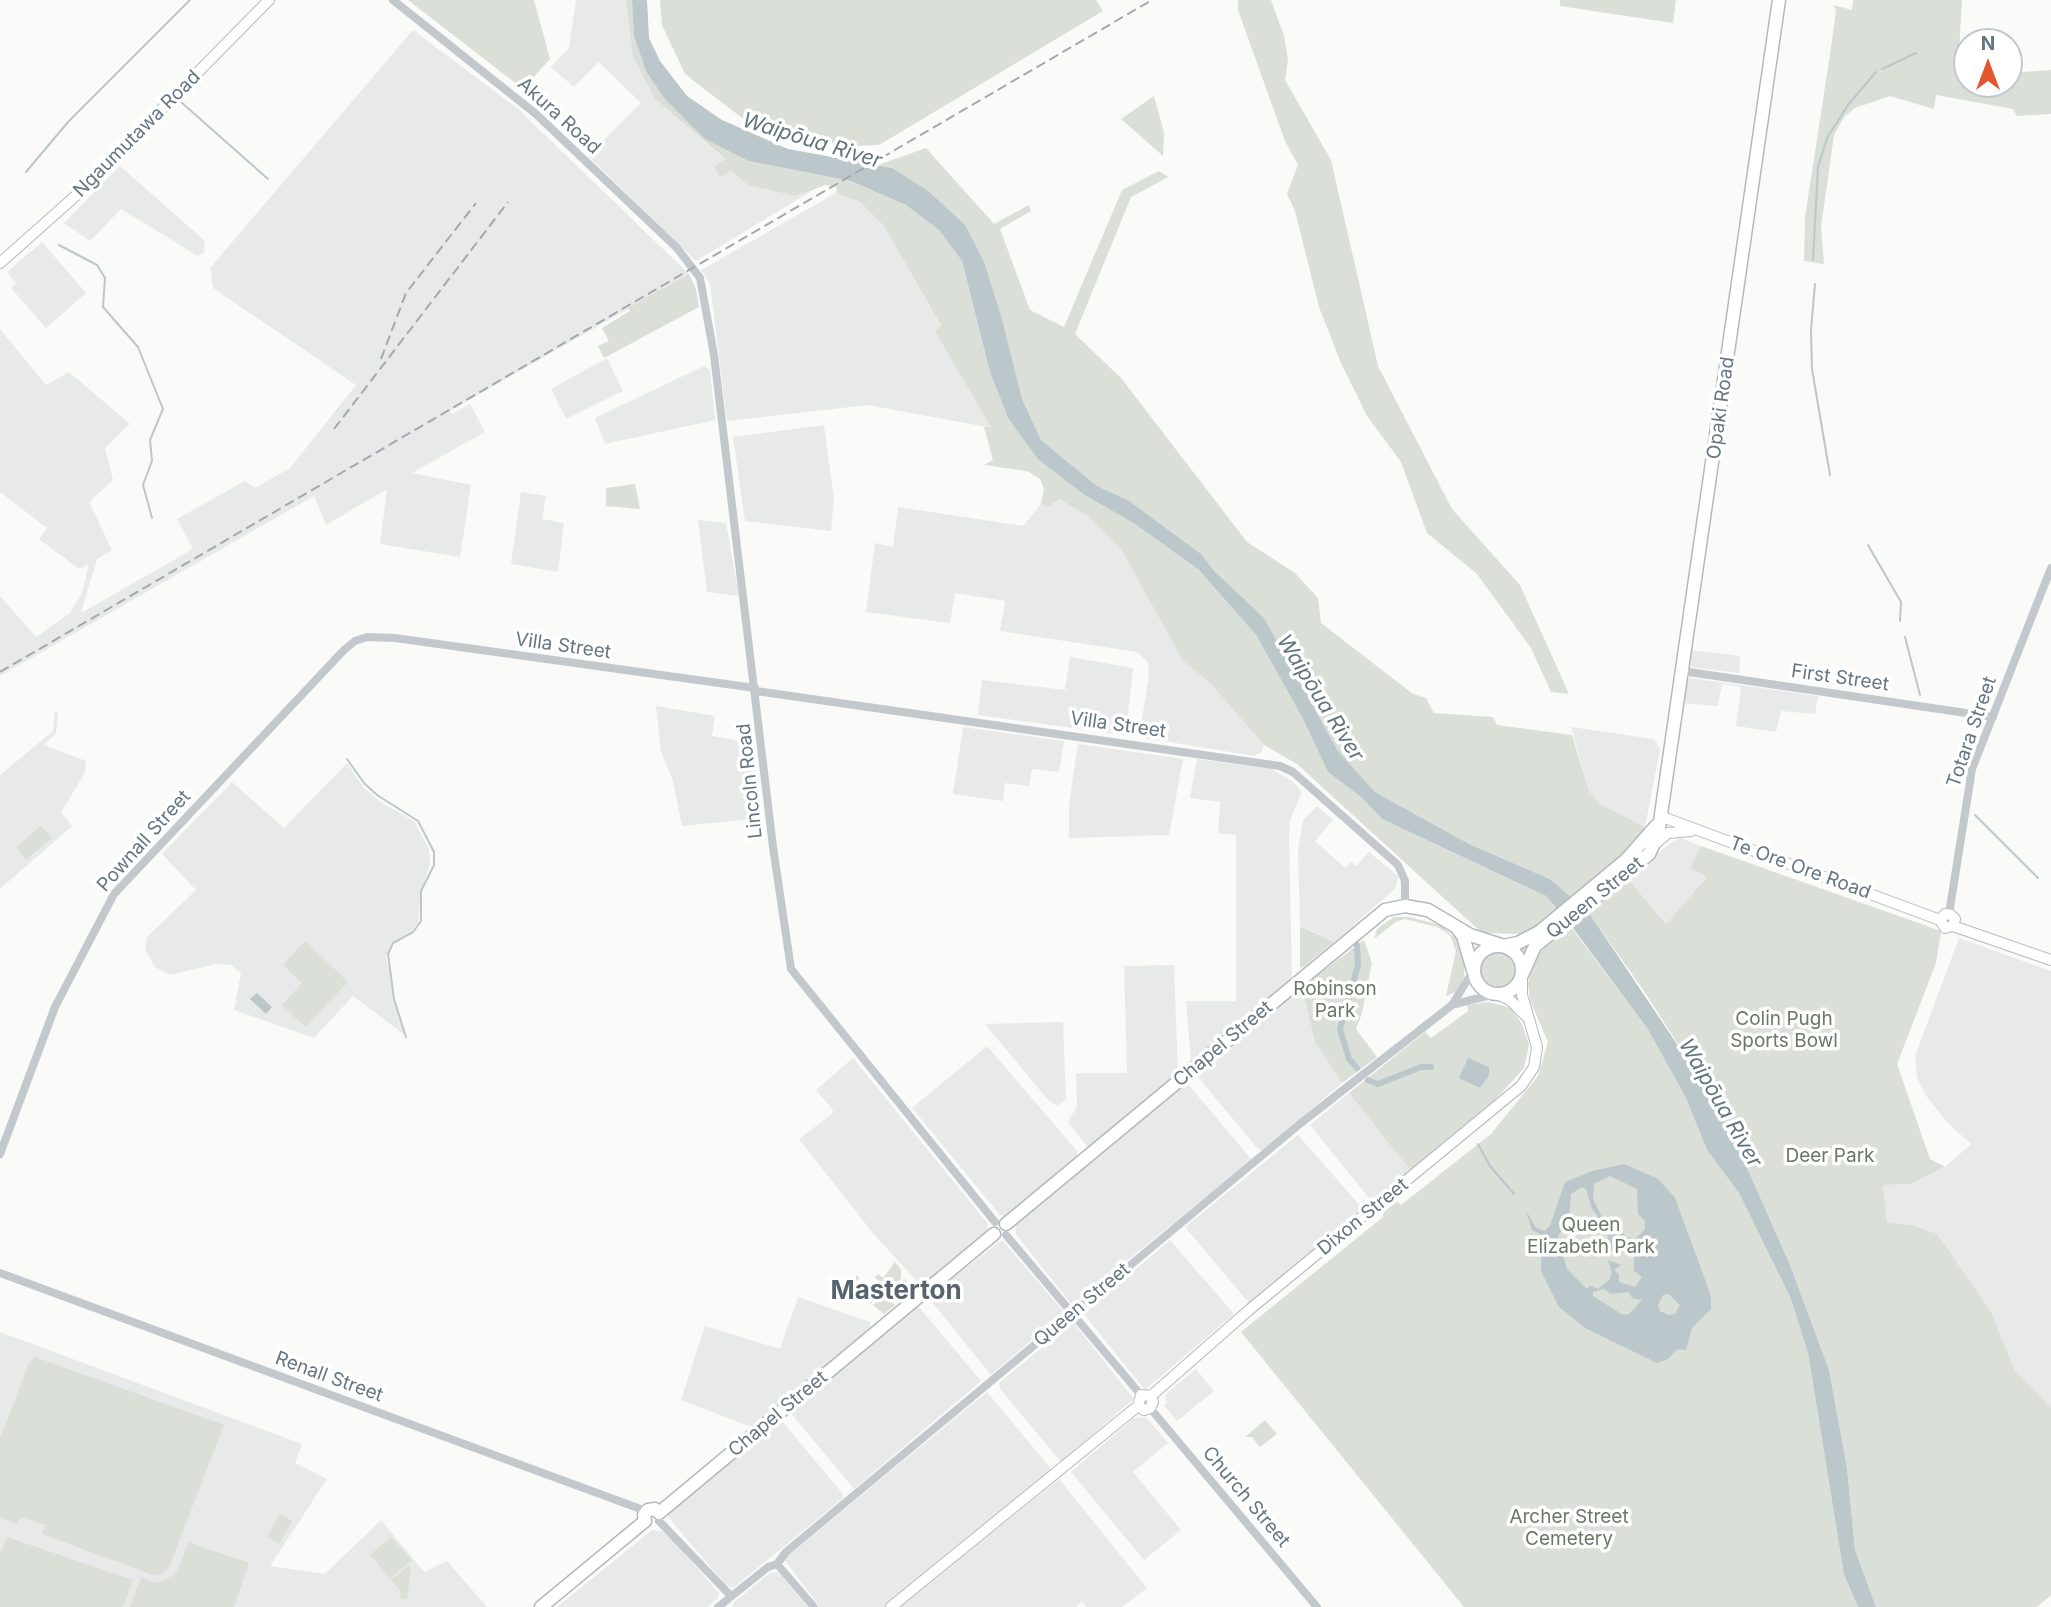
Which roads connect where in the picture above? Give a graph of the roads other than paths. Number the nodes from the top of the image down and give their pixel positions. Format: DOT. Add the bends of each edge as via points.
graph roads {
  1 [pos="269,0"];
  2 [pos="393,0"];
  3 [pos="1779,0"];
  4 [pos="0,264"];
  5 [pos="694,268"];
  6 [pos="2051,568"];
  7 [pos="366,637"];
  8 [pos="1682,671"];
  9 [pos="755,690"];
  10 [pos="1993,717"];
  11 [pos="1660,816"];
  12 [pos="1699,830"];
  13 [pos="1655,844"];
  14 [pos="1592,895"];
  15 [pos="1405,906"];
  16 [pos="1944,917"];
  17 [pos="1452,923"];
  18 [pos="1541,935"];
  19 [pos="1502,946"];
  20 [pos="2051,960"];
  21 [pos="1473,970"];
  22 [pos="1522,975"];
  23 [pos="1496,994"];
  24 [pos="1452,1005"];
  25 [pos="1529,1019"];
  26 [pos="0,1154"];
  27 [pos="1000,1229"];
  28 [pos="0,1273"];
  29 [pos="1073,1314"];
  30 [pos="1143,1399"];
  31 [pos="1150,1408"];
  32 [pos="652,1517"];
  33 [pos="777,1564"];
  34 [pos="730,1595"];
  35 [pos="541,1607"];
  36 [pos="718,1607"];
  37 [pos="814,1607"];
  38 [pos="891,1607"];
  39 [pos="1317,1607"];
  1 -- 4 [label="main road, Ngaumutawa Road" via="80,192"];
  2 -- 5 [label="street, Akura Road" via="516,96"];
  3 -- 8 [label="highway, Opaki Road"];
  5 -- 9 [label="street, Lincoln Road" via="704,290 709,321"];
  6 -- 10 [label="street, Totara Street"];
  7 -- 9 [label="street, Villa Street"];
  7 -- 26 [label="street, Pownall Street" via="344,650 114,894 55,1007"];
  8 -- 10 [label="street, First Street"];
  8 -- 11 [label="highway, Opaki Road"];
  9 -- 15 [label="street, Villa Street" via="1280,765 1398,865 1405,881"];
  9 -- 27 [label="street, Lincoln Road" via="791,970"];
  10 -- 16 [label="street, Totara Street" via="1968,783"];
  11 -- 12 [label="main road, Te Ore Ore Road"];
  11 -- 13 [label="highway, Queen Street"];
  11 -- 14 [label="highway, Queen Street" via="1653,832"];
  12 -- 13 [label="main road" via="1668,833"];
  12 -- 16 [label="main road, Te Ore Ore Road"];
  13 -- 14 [label="highway, Queen Street" via="1649,854"];
  14 -- 18 [label="highway, Queen Street"];
  15 -- 17 [label="highway" via="1428,910"];
  15 -- 27 [label="highway, Chapel Street" via="1373,918"];
  16 -- 20 [label="main road" via="1954,917 1953,926"];
  17 -- 19 [label="highway"];
  17 -- 21 [label="highway" via="1464,936"];
  18 -- 19 [label="highway, Queen Street"];
  18 -- 22 [label="highway, Queen Street"];
  19 -- 21 [label="highway" via="1482,951"];
  19 -- 22 [label="highway" via="1520,959"];
  21 -- 23 [label="highway" via="1482,989"];
  21 -- 24 [label="street, Queen Street"];
  22 -- 23 [label="highway" via="1510,991"];
  22 -- 25 [label="main road, Dixon Street"];
  23 -- 24 [label="street, Queen Street"];
  23 -- 25 [label="main road" via="1510,1000"];
  24 -- 29 [label="street, Queen Street" via="1299,1125"];
  25 -- 30 [label="main road, Dixon Street" via="1536,1057 1521,1086"];
  27 -- 29 [label="street, Lincoln Road"];
  27 -- 32 [label="highway, Chapel Street"];
  28 -- 32 [label="street, Renall Street"];
  29 -- 30 [label="street"];
  29 -- 33 [label="street, Queen Street"];
  30 -- 31 [label="main road" via="1144,1410"];
  30 -- 38 [label="main road, Dixon Street"];
  31 -- 39 [label="street, Church Street"];
  32 -- 34 [label="street, Renall Street"];
  32 -- 35 [label="highway, Chapel Street"];
  33 -- 34 [label="street, Queen Street"];
  33 -- 37 [label="street"];
  34 -- 36 [label="street, Queen Street"];
}
